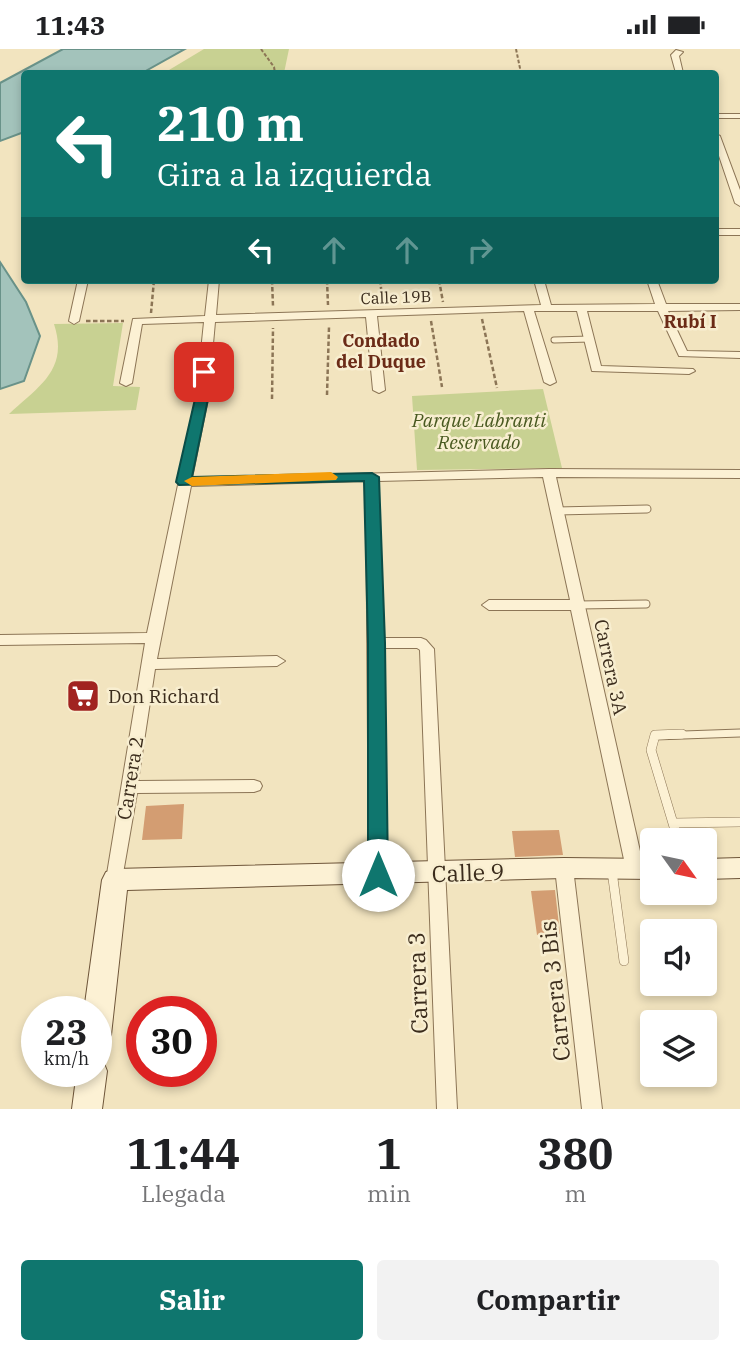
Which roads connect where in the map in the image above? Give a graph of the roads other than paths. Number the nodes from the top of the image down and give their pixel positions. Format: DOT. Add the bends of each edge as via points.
graph roads {
  1 [pos="678,63"];
  2 [pos="687,64"];
  3 [pos="719,116"];
  4 [pos="739,116"];
  5 [pos="719,123"];
  6 [pos="720,159"];
  7 [pos="740,203"];
  8 [pos="719,232"];
  9 [pos="740,232"];
  10 [pos="82,284"];
  11 [pos="214,284"];
  12 [pos="541,284"];
  13 [pos="653,284"];
  14 [pos="661,306"];
  15 [pos="581,307"];
  16 [pos="740,307"];
  17 [pos="547,308"];
  18 [pos="528,309"];
  19 [pos="377,314"];
  20 [pos="210,319"];
  21 [pos="74,321"];
  22 [pos="590,339"];
  23 [pos="554,340"];
  24 [pos="740,355"];
  25 [pos="689,371"];
  26 [pos="551,382"];
  27 [pos="126,383"];
  28 [pos="379,390"];
  29 [pos="549,473"];
  30 [pos="740,474"];
  31 [pos="362,475"];
  32 [pos="184,482"];
  33 [pos="647,509"];
  34 [pos="557,511"];
  35 [pos="646,604"];
  36 [pos="489,605"];
  37 [pos="578,605"];
  38 [pos="153,638"];
  39 [pos="0,640"];
  40 [pos="376,643"];
  41 [pos="277,661"];
  42 [pos="148,664"];
  43 [pos="740,733"];
  44 [pos="254,786"];
  45 [pos="128,787"];
  46 [pos="674,823"];
  47 [pos="740,823"];
  48 [pos="675,828"];
  49 [pos="564,868"];
  50 [pos="740,868"];
  51 [pos="633,869"];
  52 [pos="718,869"];
  53 [pos="437,873"];
  54 [pos="378,875"];
  55 [pos="115,880"];
  56 [pos="624,961"];
  57 [pos="101,996"];
  58 [pos="90,1087"];
  59 [pos="87,1109"];
  60 [pos="447,1109"];
  61 [pos="592,1109"];
  1 -- 2 [label="street"];
  3 -- 4 [label="street"];
  4 -- 5 [label="street"];
  6 -- 7 [label="street"];
  8 -- 9 [label="street"];
  10 -- 21 [label="street"];
  11 -- 20 [label="street, Carrera 2"];
  12 -- 17 [label="street"];
  13 -- 14 [label="street"];
  14 -- 15 [label="street, Calle 19B"];
  14 -- 16 [label="street, Calle 19B"];
  14 -- 24 [label="street" via="683,354"];
  15 -- 17 [label="street, Calle 19B"];
  15 -- 22 [label="street"];
  17 -- 18 [label="street, Calle 19B"];
  18 -- 19 [label="street, Calle 19B"];
  18 -- 26 [label="street"];
  19 -- 20 [label="street, Calle 19B"];
  19 -- 28 [label="street"];
  20 -- 27 [label="street, Calle 19B" via="137,321"];
  20 -- 32 [label="street, Carrera 2" via="202,399"];
  22 -- 23 [label="lane"];
  22 -- 25 [label="street" via="600,371"];
  29 -- 30 [label="street"];
  29 -- 31 [label="street"];
  29 -- 34 [label="street, Carrera 3A"];
  31 -- 32 [label="street"];
  31 -- 40 [label="street"];
  32 -- 38 [label="street, Carrera 2"];
  33 -- 34 [label="lane"];
  34 -- 37 [label="street, Carrera 3A"];
  35 -- 37 [label="lane"];
  36 -- 37 [label="street"];
  37 -- 51 [label="street, Carrera 3A"];
  38 -- 39 [label="street"];
  38 -- 42 [label="street, Carrera 2"];
  40 -- 53 [label="street, Carrera 3" via="426,645"];
  40 -- 54 [label="street"];
  41 -- 42 [label="street"];
  42 -- 45 [label="street, Carrera 2"];
  43 -- 46 [label="lane" via="655,735 651,750"];
  44 -- 45 [label="street"];
  45 -- 55 [label="street, Carrera 2"];
  46 -- 47 [label="lane"];
  46 -- 48 [label="lane"];
  49 -- 51 [label="main road, Calle 9"];
  49 -- 53 [label="main road, Calle 9"];
  49 -- 61 [label="street, Carrera 3 Bis"];
  50 -- 52 [label="main road"];
  51 -- 56 [label="lane"];
  53 -- 54 [label="main road, Calle 9"];
  53 -- 60 [label="street, Carrera 3"];
  54 -- 55 [label="main road, Calle 9"];
  55 -- 57 [label="main road, Carrera 2"];
  58 -- 59 [label="main road"];
}
